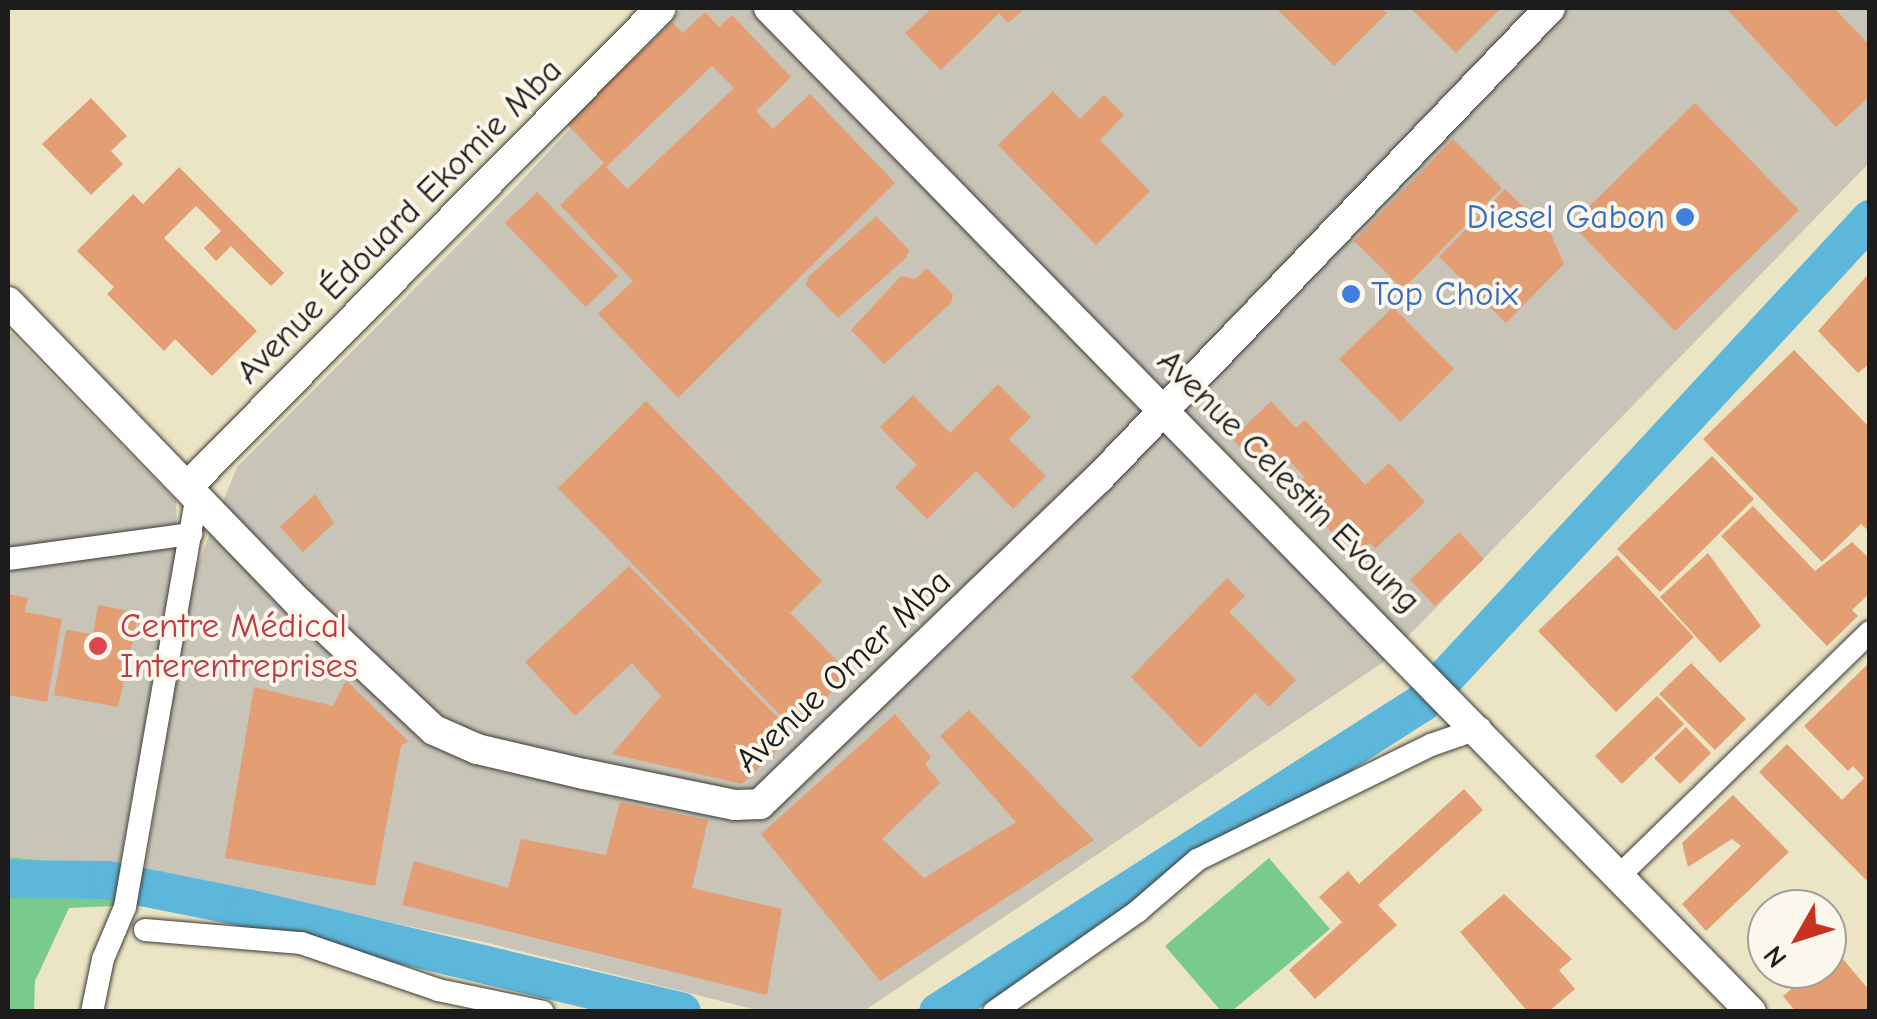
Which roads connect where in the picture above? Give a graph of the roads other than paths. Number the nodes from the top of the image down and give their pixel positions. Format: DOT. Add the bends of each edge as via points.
graph roads {
  1 [pos="661,8"];
  2 [pos="769,8"];
  3 [pos="1550,8"];
  4 [pos="8,302"];
  5 [pos="1164,410"];
  6 [pos="193,491"];
  7 [pos="191,534"];
  8 [pos="8,559"];
  9 [pos="1870,632"];
  10 [pos="1470,718"];
  11 [pos="1620,874"];
  12 [pos="145,930"];
  13 [pos="1005,1008"];
  14 [pos="92,1012"];
  15 [pos="544,1012"];
  16 [pos="1751,1012"];
  1 -- 6 [label="street, Avenue Édouard Ekomie Mba"];
  2 -- 5 [label="street, Avenue Celestin Evoung"];
  3 -- 5 [label="street"];
  4 -- 6 [label="street"];
  5 -- 6 [label="street, Avenue Omer Mba" via="760,804 701,799 452,740 375,678"];
  5 -- 10 [label="street, Avenue Celestin Evoung"];
  6 -- 7 [label="street"];
  7 -- 8 [label="street"];
  7 -- 14 [label="street" via="125,906 103,959"];
  9 -- 11 [label="street"];
  10 -- 11 [label="street, Avenue Celestin Evoung"];
  10 -- 13 [label="street" via="1431,744 1197,860"];
  11 -- 16 [label="street, Avenue Celestin Evoung"];
  12 -- 15 [label="street" via="301,944 438,990"];
}
